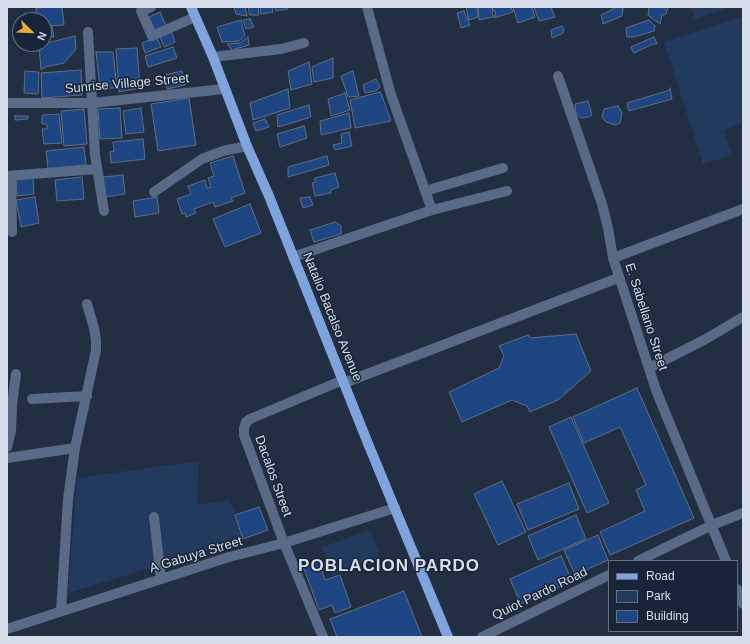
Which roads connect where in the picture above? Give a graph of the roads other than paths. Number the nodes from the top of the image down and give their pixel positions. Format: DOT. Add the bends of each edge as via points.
graph roads {
  1 [pos="151,7"];
  2 [pos="190,7"];
  3 [pos="367,7"];
  4 [pos="195,17"];
  5 [pos="88,32"];
  6 [pos="304,43"];
  7 [pos="213,58"];
  8 [pos="558,76"];
  9 [pos="224,89"];
  10 [pos="7,102"];
  11 [pos="92,102"];
  12 [pos="247,146"];
  13 [pos="503,168"];
  14 [pos="97,169"];
  15 [pos="9,176"];
  16 [pos="506,191"];
  17 [pos="154,192"];
  18 [pos="425,192"];
  19 [pos="743,209"];
  20 [pos="104,210"];
  21 [pos="432,210"];
  22 [pos="12,232"];
  23 [pos="293,257"];
  24 [pos="613,258"];
  25 [pos="618,278"];
  26 [pos="87,304"];
  27 [pos="743,317"];
  28 [pos="649,368"];
  29 [pos="16,374"];
  30 [pos="344,382"];
  31 [pos="87,396"];
  32 [pos="32,399"];
  33 [pos="7,448"];
  34 [pos="75,448"];
  35 [pos="7,458"];
  36 [pos="395,508"];
  37 [pos="743,513"];
  38 [pos="154,517"];
  39 [pos="712,525"];
  40 [pos="284,543"];
  41 [pos="640,560"];
  42 [pos="726,560"];
  43 [pos="608,575"];
  44 [pos="161,579"];
  45 [pos="738,592"];
  46 [pos="743,604"];
  47 [pos="61,611"];
  48 [pos="7,629"];
  49 [pos="323,637"];
  50 [pos="448,637"];
  51 [pos="482,637"];
  1 -- 4 [label="street" via="141,11 152,36"];
  2 -- 4 [label="main road, Natalio Bacalso Avenue"];
  3 -- 18 [label="street" via="391,95"];
  4 -- 7 [label="main road, Natalio Bacalso Avenue"];
  5 -- 11 [label="street"];
  6 -- 7 [label="street" via="281,49"];
  7 -- 9 [label="main road, Natalio Bacalso Avenue"];
  8 -- 24 [label="street, E. Sabellano Street" via="602,204"];
  9 -- 11 [label="street, Sunrise Village Street"];
  9 -- 12 [label="main road, Natalio Bacalso Avenue"];
  10 -- 11 [label="street, Sunrise Village Street"];
  11 -- 14 [label="street"];
  12 -- 17 [label="street" via="202,159"];
  12 -- 23 [label="main road, Natalio Bacalso Avenue"];
  13 -- 18 [label="street"];
  14 -- 15 [label="street"];
  14 -- 20 [label="street"];
  15 -- 22 [label="street"];
  16 -- 21 [label="street"];
  18 -- 21 [label="street"];
  19 -- 24 [label="street"];
  21 -- 23 [label="street"];
  23 -- 30 [label="main road, Natalio Bacalso Avenue"];
  24 -- 25 [label="street, E. Sabellano Street"];
  25 -- 28 [label="street, E. Sabellano Street"];
  25 -- 30 [label="street"];
  26 -- 31 [label="street" via="94,328 96,350"];
  27 -- 28 [label="street"];
  28 -- 39 [label="street, E. Sabellano Street"];
  29 -- 33 [label="street"];
  30 -- 36 [label="main road, Natalio Bacalso Avenue"];
  30 -- 40 [label="street, Dacalos Street" via="246,422 244,435"];
  31 -- 32 [label="street"];
  31 -- 34 [label="street"];
  34 -- 35 [label="street"];
  34 -- 47 [label="street" via="68,499"];
  36 -- 40 [label="street, A Gabuya Street"];
  36 -- 50 [label="main road, Natalio Bacalso Avenue"];
  37 -- 39 [label="street"];
  38 -- 44 [label="street"];
  39 -- 41 [label="street"];
  39 -- 42 [label="street, E. Sabellano Street"];
  40 -- 44 [label="street, A Gabuya Street" via="229,557"];
  40 -- 49 [label="street, Dacalos Street"];
  43 -- 51 [label="street, Quiot Pardo Road"];
  44 -- 47 [label="street, A Gabuya Street"];
  45 -- 46 [label="street"];
  47 -- 48 [label="street, A Gabuya Street"];
}
